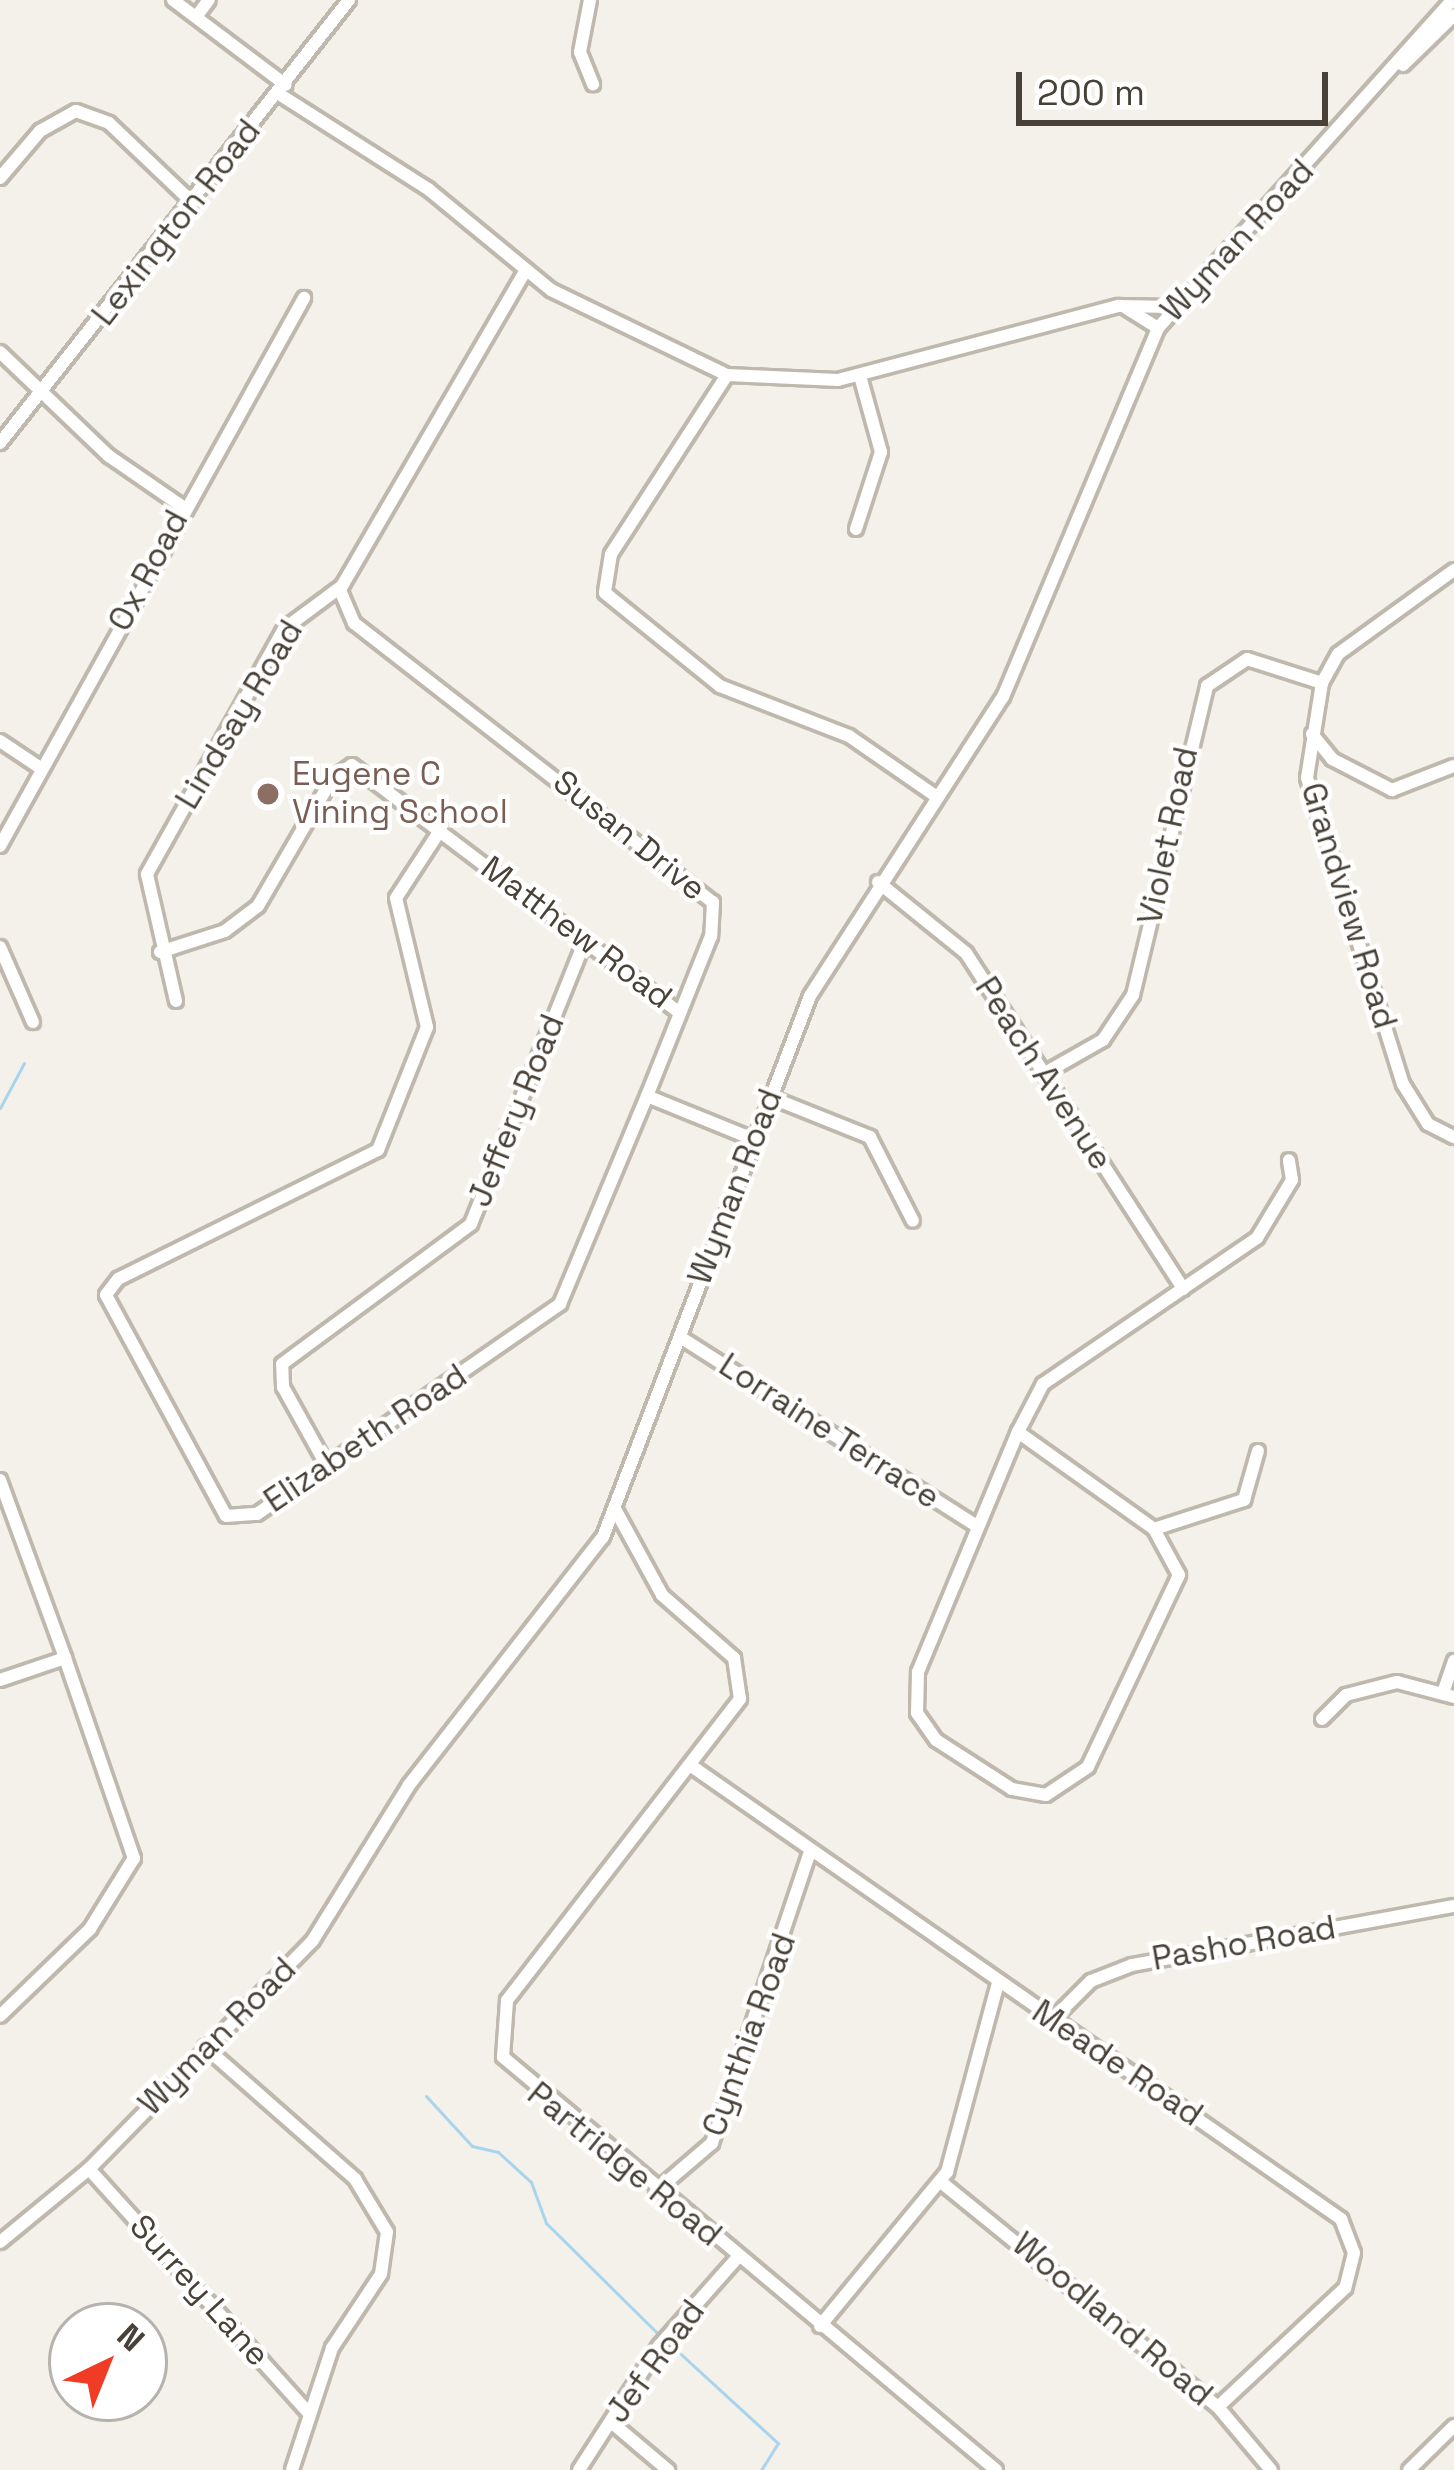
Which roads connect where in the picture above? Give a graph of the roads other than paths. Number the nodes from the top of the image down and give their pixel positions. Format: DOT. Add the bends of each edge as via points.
graph roads {
  1 [pos="173,0"];
  2 [pos="209,0"];
  3 [pos="349,0"];
  4 [pos="590,0"];
  5 [pos="1452,0"];
  6 [pos="1454,15"];
  7 [pos="196,17"];
  8 [pos="1392,73"];
  9 [pos="592,84"];
  10 [pos="283,89"];
  11 [pos="0,178"];
  12 [pos="192,202"];
  13 [pos="525,272"];
  14 [pos="304,298"];
  15 [pos="1119,306"];
  16 [pos="1172,308"];
  17 [pos="1158,328"];
  18 [pos="0,352"];
  19 [pos="727,375"];
  20 [pos="860,376"];
  21 [pos="44,391"];
  22 [pos="0,443"];
  23 [pos="183,507"];
  24 [pos="856,529"];
  25 [pos="1454,570"];
  26 [pos="340,590"];
  27 [pos="1322,683"];
  28 [pos="1312,734"];
  29 [pos="0,741"];
  30 [pos="1454,766"];
  31 [pos="42,769"];
  32 [pos="937,797"];
  33 [pos="440,829"];
  34 [pos="0,846"];
  35 [pos="878,883"];
  36 [pos="585,940"];
  37 [pos="0,947"];
  38 [pos="160,952"];
  39 [pos="176,1001"];
  40 [pos="680,1013"];
  41 [pos="33,1022"];
  42 [pos="1045,1073"];
  43 [pos="647,1096"];
  44 [pos="770,1097"];
  45 [pos="1454,1137"];
  46 [pos="753,1139"];
  47 [pos="1289,1160"];
  48 [pos="913,1221"];
  49 [pos="1183,1289"];
  50 [pos="680,1337"];
  51 [pos="1018,1432"];
  52 [pos="1258,1451"];
  53 [pos="327,1466"];
  54 [pos="0,1480"];
  55 [pos="615,1509"];
  56 [pos="978,1527"];
  57 [pos="1154,1529"];
  58 [pos="65,1658"];
  59 [pos="1454,1661"];
  60 [pos="0,1680"];
  61 [pos="1449,1693"];
  62 [pos="1322,1719"];
  63 [pos="690,1765"];
  64 [pos="809,1855"];
  65 [pos="1454,1906"];
  66 [pos="998,1983"];
  67 [pos="0,2016"];
  68 [pos="1052,2020"];
  69 [pos="205,2047"];
  70 [pos="89,2169"];
  71 [pos="941,2182"];
  72 [pos="656,2192"];
  73 [pos="0,2242"];
  74 [pos="737,2258"];
  75 [pos="820,2326"];
  76 [pos="1218,2407"];
  77 [pos="309,2413"];
  78 [pos="611,2422"];
  79 [pos="1454,2426"];
  80 [pos="292,2470"];
  81 [pos="579,2470"];
  82 [pos="668,2470"];
  83 [pos="996,2470"];
  84 [pos="1271,2470"];
  85 [pos="1409,2470"];
  1 -- 7 [label="street"];
  2 -- 7 [label="street"];
  3 -- 10 [label="street, Lexington Road"];
  4 -- 9 [label="street" via="580,52"];
  5 -- 8 [label="street, Wyman Road"];
  6 -- 8 [label="street, Wyman Road"];
  7 -- 10 [label="street"];
  8 -- 16 [label="street, Wyman Road"];
  10 -- 12 [label="street, Lexington Road"];
  10 -- 13 [label="street" via="428,189"];
  11 -- 12 [label="street" via="40,131 76,111 109,123"];
  12 -- 21 [label="street, Lexington Road"];
  13 -- 19 [label="street"];
  13 -- 26 [label="street, Lindsay Road"];
  14 -- 23 [label="street, Ox Road"];
  15 -- 16 [label="street"];
  15 -- 17 [label="street"];
  15 -- 20 [label="street"];
  16 -- 17 [label="street, Wyman Road"];
  17 -- 32 [label="street, Wyman Road" via="1012,679"];
  18 -- 21 [label="street"];
  19 -- 20 [label="street" via="788,385"];
  19 -- 32 [label="street" via="611,554 605,593 709,679 849,736"];
  20 -- 24 [label="street" via="881,452"];
  21 -- 22 [label="street, Lexington Road"];
  21 -- 23 [label="street" via="97,446"];
  23 -- 31 [label="street, Ox Road"];
  25 -- 27 [label="street, Grandview Road" via="1353,637"];
  26 -- 38 [label="street, Lindsay Road" via="284,629 146,874"];
  26 -- 40 [label="street, Susan Drive" via="353,623 706,894 715,923"];
  27 -- 28 [label="street, Grandview Road"];
  27 -- 42 [label="street, Violet Road" via="1247,659 1207,686 1133,995 1102,1040"];
  28 -- 30 [label="street" via="1332,759 1392,790"];
  28 -- 45 [label="street, Grandview Road" via="1313,812 1403,1084 1428,1124"];
  29 -- 31 [label="street"];
  31 -- 34 [label="street, Ox Road"];
  32 -- 35 [label="street, Wyman Road"];
  33 -- 36 [label="street, Matthew Road"];
  33 -- 38 [label="street, Matthew Road" via="344,767 258,905 225,931"];
  33 -- 53 [label="street, Elizabeth Road" via="396,898 427,1027 378,1150 118,1279 106,1295 226,1516 257,1514"];
  35 -- 42 [label="street, Peach Avenue" via="966,953"];
  35 -- 44 [label="street, Wyman Road" via="826,963"];
  36 -- 40 [label="street, Matthew Road"];
  36 -- 53 [label="street, Jeffery Road" via="471,1224 282,1364 283,1387"];
  37 -- 41 [label="street"];
  38 -- 39 [label="street, Lindsay Road"];
  40 -- 43 [label="street, Susan Drive"];
  42 -- 49 [label="street, Peach Avenue"];
  43 -- 46 [label="street"];
  43 -- 53 [label="street, Elizabeth Road" via="560,1304"];
  44 -- 46 [label="street, Wyman Road"];
  44 -- 48 [label="street" via="870,1137"];
  46 -- 50 [label="street, Wyman Road"];
  47 -- 49 [label="street" via="1292,1180 1257,1238"];
  49 -- 51 [label="street" via="1059,1368"];
  50 -- 55 [label="street, Wyman Road"];
  50 -- 56 [label="street, Lorraine Terrace"];
  51 -- 56 [label="street"];
  51 -- 57 [label="street"];
  52 -- 57 [label="street" via="1244,1500"];
  54 -- 58 [label="street"];
  55 -- 63 [label="street, Partridge Road" via="662,1595 738,1666 736,1710"];
  55 -- 69 [label="street, Wyman Road" via="587,1560 409,1785 329,1920"];
  56 -- 57 [label="street" via="918,1672 917,1713 986,1775 1046,1796 1088,1767 1174,1594 1178,1568"];
  58 -- 60 [label="street"];
  58 -- 67 [label="street" via="134,1858 90,1929"];
  59 -- 61 [label="street"];
  61 -- 62 [label="street" via="1373,1687"];
  63 -- 64 [label="street, Meade Road"];
  63 -- 72 [label="street, Partridge Road" via="511,1995 497,2028 512,2071"];
  64 -- 66 [label="street, Meade Road"];
  64 -- 72 [label="street, Cynthia Road" via="712,2143"];
  65 -- 68 [label="street, Pasho Road" via="1132,1965 1091,1981"];
  66 -- 68 [label="street, Meade Road"];
  66 -- 71 [label="street"];
  68 -- 76 [label="street, Meade Road" via="1346,2227 1345,2288"];
  69 -- 70 [label="street, Wyman Road"];
  69 -- 77 [label="street" via="355,2179 385,2223 381,2274 332,2348"];
  70 -- 73 [label="street, Wyman Road"];
  70 -- 77 [label="street, Surrey Lane"];
  71 -- 75 [label="street"];
  71 -- 76 [label="street, Woodland Road"];
  72 -- 74 [label="street, Partridge Road"];
  74 -- 75 [label="street, Partridge Road"];
  74 -- 78 [label="street, Jef Road" via="659,2346"];
  75 -- 83 [label="street, Partridge Road"];
  76 -- 84 [label="street, Woodland Road"];
  77 -- 80 [label="street"];
  78 -- 81 [label="street, Jef Road"];
  78 -- 82 [label="street"];
  79 -- 85 [label="street"];
}
